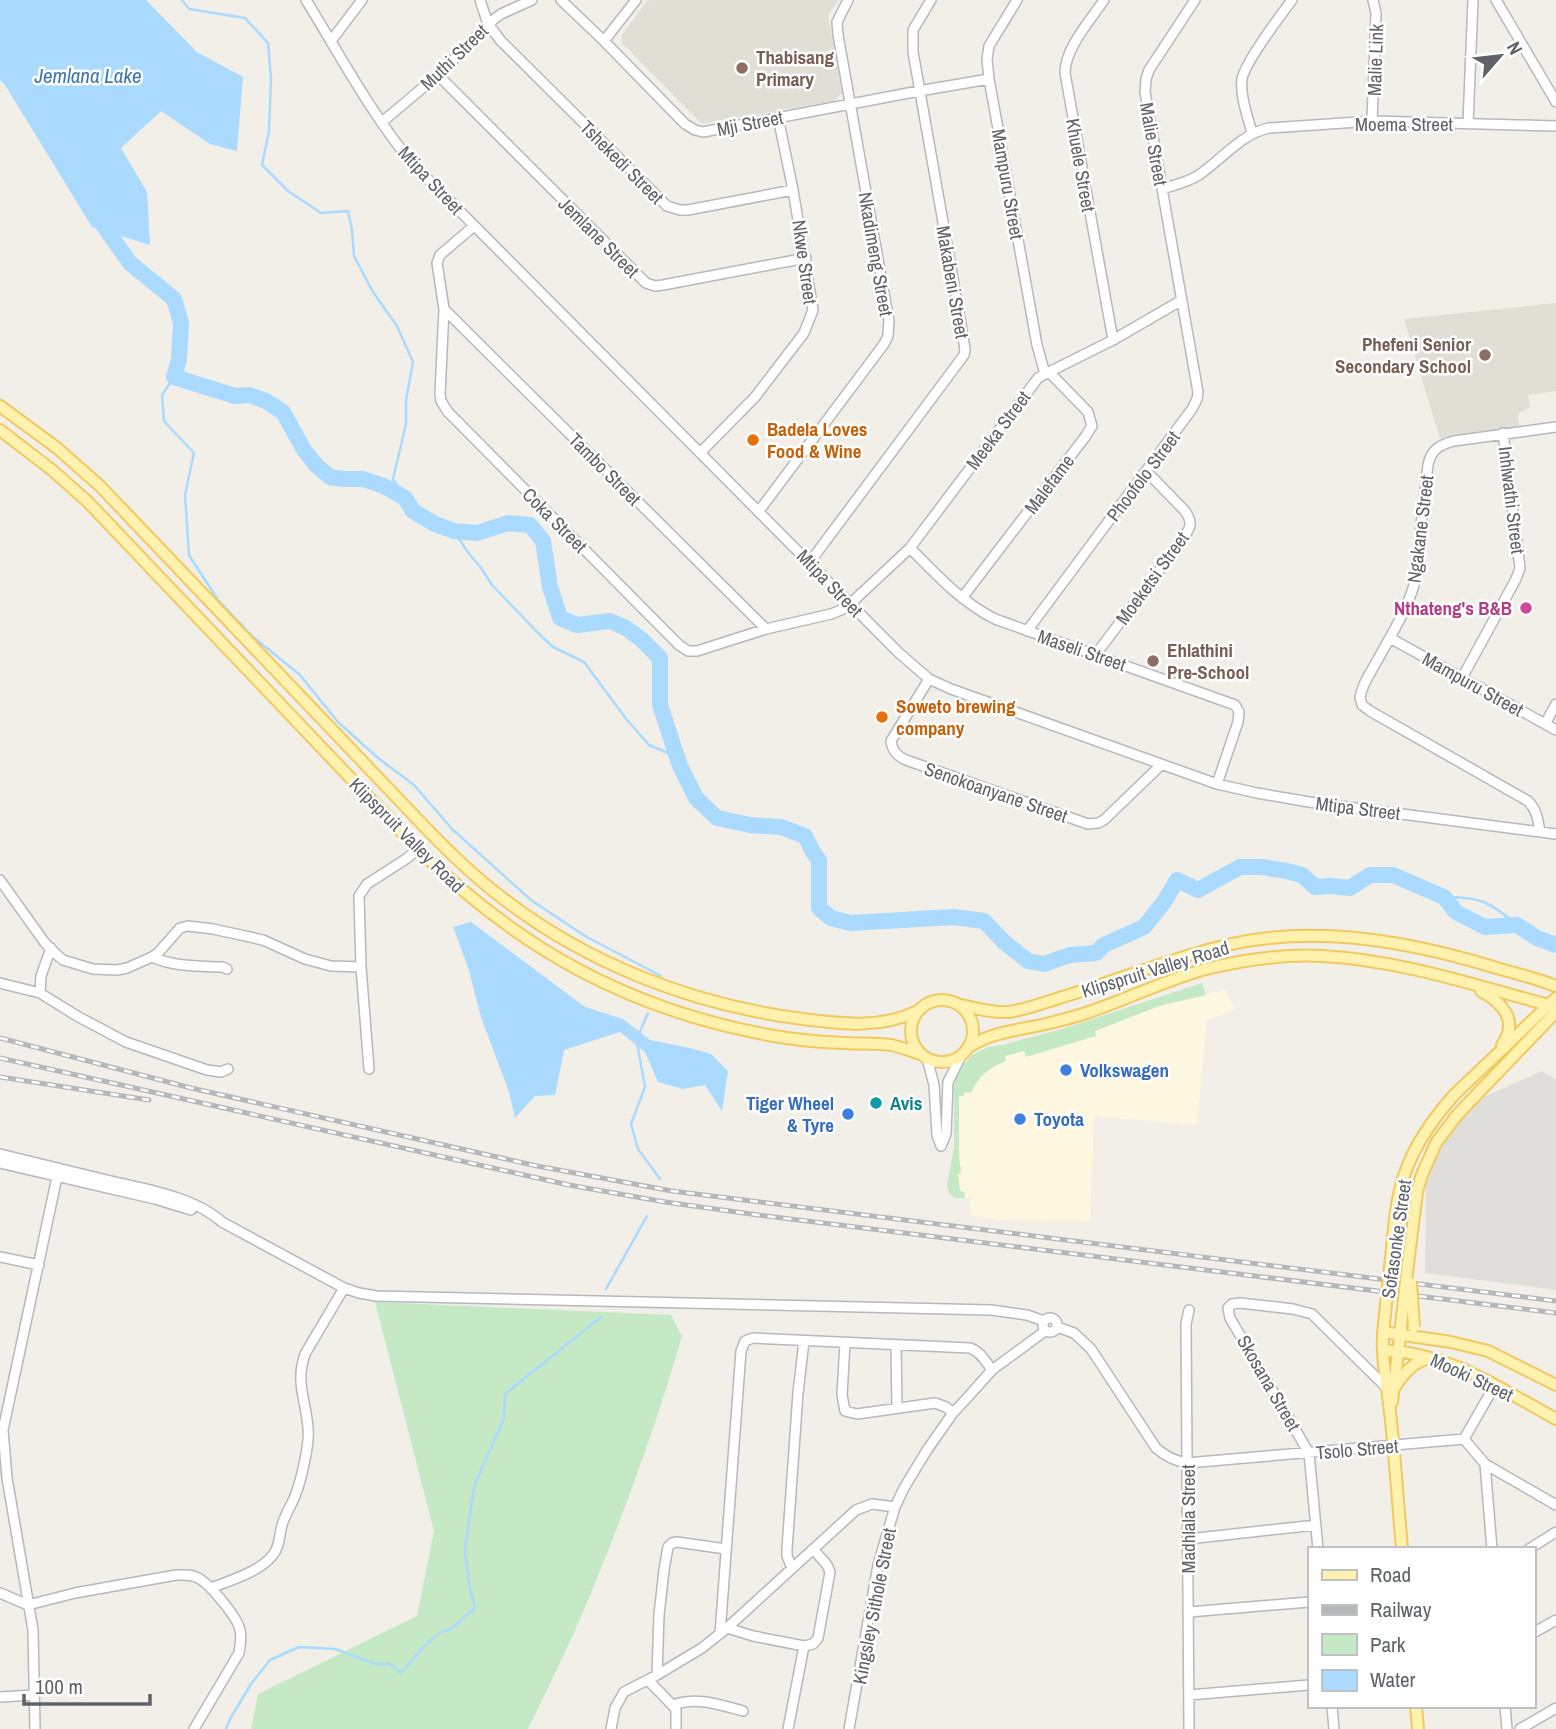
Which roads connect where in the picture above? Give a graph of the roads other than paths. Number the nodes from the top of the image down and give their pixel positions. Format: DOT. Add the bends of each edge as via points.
graph roads {
  1 [pos="306,0"];
  2 [pos="362,0"];
  3 [pos="480,0"];
  4 [pos="532,0"];
  5 [pos="561,0"];
  6 [pos="636,0"];
  7 [pos="848,0"];
  8 [pos="930,0"];
  9 [pos="1017,0"];
  10 [pos="1104,0"];
  11 [pos="1195,0"];
  12 [pos="1292,0"];
  13 [pos="1373,0"];
  14 [pos="1473,0"];
  15 [pos="1496,0"];
  16 [pos="488,24"];
  17 [pos="331,41"];
  18 [pos="604,41"];
  19 [pos="438,75"];
  20 [pos="989,79"];
  21 [pos="919,91"];
  22 [pos="1556,102"];
  23 [pos="850,104"];
  24 [pos="778,117"];
  25 [pos="1372,121"];
  26 [pos="382,122"];
  27 [pos="1468,124"];
  28 [pos="1556,126"];
  29 [pos="1252,133"];
  30 [pos="1162,189"];
  31 [pos="793,190"];
  32 [pos="474,226"];
  33 [pos="806,258"];
  34 [pos="1182,300"];
  35 [pos="444,309"];
  36 [pos="1113,340"];
  37 [pos="1047,373"];
  38 [pos="0,406"];
  39 [pos="1556,427"];
  40 [pos="0,430"];
  41 [pos="1503,433"];
  42 [pos="701,452"];
  43 [pos="1146,471"];
  44 [pos="759,512"];
  45 [pos="910,548"];
  46 [pos="810,562"];
  47 [pos="962,598"];
  48 [pos="850,604"];
  49 [pos="766,629"];
  50 [pos="1027,631"];
  51 [pos="1390,638"];
  52 [pos="1096,654"];
  53 [pos="1462,678"];
  54 [pos="929,680"];
  55 [pos="1556,704"];
  56 [pos="1545,724"];
  57 [pos="1556,730"];
  58 [pos="1161,765"];
  59 [pos="1217,784"];
  60 [pos="1540,832"];
  61 [pos="1556,834"];
  62 [pos="418,849"];
  63 [pos="0,880"];
  64 [pos="51,948"];
  65 [pos="152,957"];
  66 [pos="361,967"];
  67 [pos="227,969"];
  68 [pos="1454,980"];
  69 [pos="1550,981"];
  70 [pos="0,983"];
  71 [pos="1556,986"];
  72 [pos="40,993"];
  73 [pos="960,1005"];
  74 [pos="1554,1006"];
  75 [pos="918,1011"];
  76 [pos="1556,1021"];
  77 [pos="1541,1028"];
  78 [pos="969,1047"];
  79 [pos="924,1056"];
  80 [pos="961,1056"];
  81 [pos="1495,1056"];
  82 [pos="228,1069"];
  83 [pos="369,1069"];
  84 [pos="0,1154"];
  85 [pos="0,1163"];
  86 [pos="57,1177"];
  87 [pos="222,1222"];
  88 [pos="0,1257"];
  89 [pos="39,1265"];
  90 [pos="1409,1274"];
  91 [pos="344,1288"];
  92 [pos="1189,1310"];
  93 [pos="1044,1326"];
  94 [pos="1383,1328"];
  95 [pos="1401,1330"];
  96 [pos="1415,1332"];
  97 [pos="804,1341"];
  98 [pos="845,1343"];
  99 [pos="896,1345"];
  100 [pos="1383,1350"];
  101 [pos="1398,1351"];
  102 [pos="1433,1357"];
  103 [pos="992,1370"];
  104 [pos="1495,1385"];
  105 [pos="1556,1385"];
  106 [pos="1390,1389"];
  107 [pos="897,1408"];
  108 [pos="953,1413"];
  109 [pos="1556,1419"];
  110 [pos="1464,1439"];
  111 [pos="1393,1446"];
  112 [pos="1309,1453"];
  113 [pos="1188,1463"];
  114 [pos="1485,1464"];
  115 [pos="4,1477"];
  116 [pos="1556,1505"];
  117 [pos="895,1507"];
  118 [pos="1316,1525"];
  119 [pos="1556,1532"];
  120 [pos="1188,1539"];
  121 [pos="1318,1547"];
  122 [pos="1402,1547"];
  123 [pos="1492,1547"];
  124 [pos="1532,1547"];
  125 [pos="726,1549"];
  126 [pos="813,1549"];
  127 [pos="792,1568"];
  128 [pos="211,1588"];
  129 [pos="0,1593"];
  130 [pos="1308,1602"];
  131 [pos="28,1605"];
  132 [pos="1189,1612"];
  133 [pos="1556,1620"];
  134 [pos="723,1631"];
  135 [pos="1535,1632"];
  136 [pos="804,1646"];
  137 [pos="652,1678"];
  138 [pos="1308,1685"];
  139 [pos="34,1695"];
  140 [pos="1189,1695"];
  141 [pos="0,1697"];
  142 [pos="673,1705"];
  143 [pos="1332,1708"];
  144 [pos="1416,1708"];
  145 [pos="1505,1708"];
  146 [pos="1556,1708"];
  147 [pos="743,1711"];
  148 [pos="35,1729"];
  149 [pos="194,1729"];
  150 [pos="611,1729"];
  151 [pos="676,1729"];
  152 [pos="788,1729"];
  153 [pos="849,1729"];
  154 [pos="1189,1729"];
  155 [pos="1334,1729"];
  156 [pos="1418,1729"];
  157 [pos="1507,1729"];
  158 [pos="1520,1729"];
  1 -- 17 [label="street, Mtipa Street"];
  2 -- 17 [label="street"];
  3 -- 16 [label="street"];
  4 -- 16 [label="street, Muthi Street"];
  5 -- 18 [label="street, Mji Street"];
  6 -- 18 [label="street"];
  7 -- 23 [label="street, Nkadimeng Street" via="837,27"];
  8 -- 21 [label="street, Makabeni Street" via="913,30"];
  9 -- 20 [label="street, Mampuru Street" via="989,46"];
  10 -- 36 [label="street, Khuele Street" via="1070,50 1065,73"];
  11 -- 30 [label="street, Malie Street" via="1146,79"];
  12 -- 29 [label="street" via="1242,76"];
  13 -- 25 [label="street, Malie Link"];
  14 -- 27 [label="street"];
  15 -- 22 [label="street"];
  16 -- 19 [label="street, Muthi Street"];
  16 -- 31 [label="street, Tshekedi Street" via="667,206 688,210"];
  17 -- 26 [label="street, Mtipa Street"];
  18 -- 24 [label="street, Mji Street" via="695,130"];
  19 -- 26 [label="street, Muthi Street"];
  19 -- 33 [label="street, Jemlane Street" via="646,283 663,285"];
  20 -- 21 [label="street, Mji Street"];
  20 -- 37 [label="street, Mampuru Street" via="1037,345"];
  21 -- 23 [label="street, Mji Street"];
  21 -- 46 [label="street, Makabeni Street" via="964,355"];
  23 -- 24 [label="street, Mji Street"];
  23 -- 44 [label="street, Nkadimeng Street" via="888,336"];
  24 -- 31 [label="street, Nkwe Street"];
  25 -- 27 [label="street, Moema Street"];
  25 -- 29 [label="street, Moema Street"];
  26 -- 32 [label="street, Mtipa Street" via="413,164"];
  27 -- 28 [label="street, Moema Street"];
  29 -- 30 [label="street, Moema Street" via="1198,176"];
  30 -- 34 [label="street, Malie Street"];
  31 -- 33 [label="street, Nkwe Street"];
  32 -- 35 [label="street, Coka Street" via="438,259"];
  32 -- 42 [label="street, Mtipa Street"];
  33 -- 42 [label="street, Nkwe Street" via="813,310 804,333 755,397"];
  34 -- 36 [label="street, Meeka Street"];
  34 -- 43 [label="street, Phoofolo Street" via="1198,398"];
  35 -- 49 [label="street, Tambo Street"];
  35 -- 49 [label="street, Coka Street" via="443,406 679,645 697,651"];
  36 -- 37 [label="street, Meeka Street"];
  37 -- 45 [label="street, Meeka Street" via="1033,384"];
  37 -- 47 [label="street, Malefame" via="1088,412 1090,430"];
  38 -- 75 [label="main road, Klipspruit Valley Road" via="100,486 429,832 523,913 617,967 726,1005 771,1015 860,1024 889,1022"];
  39 -- 41 [label="street, Ngakane Street"];
  40 -- 62 [label="main road, Klipspruit Valley Road" via="88,502"];
  41 -- 51 [label="street, Ngakane Street" via="1446,443 1431,453 1414,585"];
  41 -- 53 [label="street, Inhlwathi Street" via="1520,568"];
  42 -- 44 [label="street, Mtipa Street"];
  43 -- 50 [label="street, Phoofolo Street"];
  43 -- 52 [label="street, Moeketsi Street" via="1185,511 1191,525"];
  44 -- 46 [label="street, Mtipa Street"];
  45 -- 47 [label="street, Maseli Street"];
  45 -- 48 [label="street, Meeka Street"];
  46 -- 48 [label="street, Mtipa Street"];
  47 -- 50 [label="street, Maseli Street" via="985,614"];
  48 -- 49 [label="street, Coka Street" via="831,614"];
  48 -- 54 [label="street, Mtipa Street"];
  50 -- 52 [label="street, Maseli Street"];
  51 -- 53 [label="street, Mampuru Street"];
  51 -- 60 [label="street, Ngakane Street" via="1361,691 1362,705 1528,801 1537,814"];
  52 -- 59 [label="street, Maseli Street" via="1235,705 1240,715"];
  53 -- 56 [label="street, Mampuru Street"];
  54 -- 58 [label="street, Mtipa Street"];
  54 -- 58 [label="street, Senokoanyane Street" via="891,741 900,758 1093,824 1104,820"];
  55 -- 56 [label="street"];
  56 -- 57 [label="street, Mampuru Street"];
  58 -- 59 [label="street, Mtipa Street"];
  59 -- 60 [label="street, Mtipa Street" via="1309,802"];
  60 -- 61 [label="street, Mtipa Street"];
  62 -- 66 [label="street" via="360,892"];
  62 -- 79 [label="main road, Klipspruit Valley Road" via="506,925 562,961 663,1008 787,1038 891,1045"];
  63 -- 64 [label="street"];
  64 -- 65 [label="street" via="63,960 107,971"];
  64 -- 72 [label="street"];
  65 -- 66 [label="street" via="180,928 195,926 263,940 331,966"];
  65 -- 67 [label="street" via="184,966"];
  66 -- 83 [label="street"];
  68 -- 74 [label="main road, Klipspruit Valley Road"];
  68 -- 78 [label="main road, Klipspruit Valley Road" via="1346,958 1252,960 1205,970 1087,1013 983,1038"];
  68 -- 81 [label="main road" via="1502,1005 1509,1030"];
  69 -- 71 [label="main road, Klipspruit Valley Road"];
  69 -- 73 [label="main road, Klipspruit Valley Road" via="1397,944 1285,936 1216,947 1020,1010 991,1012"];
  70 -- 72 [label="street"];
  72 -- 82 [label="street" via="132,1045 207,1070"];
  73 -- 75 [label="main road" via="936,1000"];
  73 -- 78 [label="main road" via="973,1024"];
  74 -- 77 [label="main road, Sofasonke Street"];
  74 -- 81 [label="main road, Sofasonke Street"];
  75 -- 79 [label="main road" via="911,1033"];
  76 -- 77 [label="main road"];
  77 -- 90 [label="main road, Sofasonke Street" via="1436,1143 1420,1177"];
  78 -- 80 [label="main road"];
  79 -- 80 [label="main road" via="943,1062"];
  79 -- 80 [label="street" via="933,1079 941,1146 946,1134 948,1082"];
  81 -- 94 [label="main road, Sofasonke Street, bridge" via="1440,1110 1405,1171"];
  84 -- 87 [label="street" via="164,1194"];
  85 -- 86 [label="street"];
  86 -- 87 [label="street" via="175,1204"];
  86 -- 89 [label="street"];
  87 -- 91 [label="street"];
  88 -- 89 [label="street"];
  89 -- 115 [label="street" via="4,1423"];
  90 -- 95 [label="main road, Sofasonke Street, bridge"];
  90 -- 96 [label="main road, bridge"];
  91 -- 93 [label="street" via="376,1296 416,1298 991,1310 1027,1315"];
  91 -- 128 [label="street" via="301,1365 308,1443 277,1548 246,1574"];
  92 -- 113 [label="street, Madhlala Street"];
  93 -- 103 [label="street, Kingsley Sithole Street"];
  93 -- 113 [label="street" via="1049,1333 1057,1327 1074,1333 1091,1349 1157,1448"];
  94 -- 95 [label="main road, Mooki Street"];
  94 -- 100 [label="main road, Sofasonke Street"];
  95 -- 96 [label="main road, Mooki Street"];
  95 -- 101 [label="main road, Sofasonke Street"];
  96 -- 105 [label="main road, Mooki Street" via="1488,1351"];
  97 -- 98 [label="street"];
  97 -- 125 [label="street" via="752,1338 743,1344"];
  97 -- 127 [label="street" via="787,1549"];
  98 -- 99 [label="street"];
  98 -- 107 [label="street" via="843,1408 857,1414"];
  99 -- 103 [label="street" via="973,1348"];
  99 -- 107 [label="street"];
  100 -- 101 [label="main road, Mooki Street"];
  100 -- 106 [label="main road, Sofasonke Street"];
  101 -- 102 [label="main road, Mooki Street"];
  101 -- 106 [label="main road, Sofasonke Street"];
  102 -- 104 [label="main road, Mooki Street"];
  102 -- 106 [label="main road" via="1412,1366"];
  103 -- 108 [label="street, Kingsley Sithole Street"];
  104 -- 109 [label="main road, Mooki Street"];
  104 -- 110 [label="street"];
  106 -- 111 [label="main road, Sofasonke Street"];
  106 -- 112 [label="street, Skosana Street" via="1312,1314 1232,1304 1230,1318"];
  107 -- 108 [label="street" via="935,1404"];
  108 -- 117 [label="street, Kingsley Sithole Street"];
  110 -- 111 [label="street, Tsolo Street"];
  110 -- 114 [label="street"];
  111 -- 112 [label="street, Tsolo Street"];
  111 -- 122 [label="main road, Sofasonke Street"];
  112 -- 113 [label="street, Tsolo Street"];
  112 -- 118 [label="street, Skosana Street"];
  113 -- 120 [label="street, Madhlala Street"];
  114 -- 116 [label="street"];
  114 -- 123 [label="street"];
  115 -- 131 [label="street"];
  117 -- 126 [label="street" via="860,1507"];
  117 -- 153 [label="street, Kingsley Sithole Street" via="878,1565"];
  118 -- 120 [label="street"];
  118 -- 121 [label="street, Skosana Street"];
  119 -- 124 [label="street"];
  120 -- 132 [label="street, Madhlala Street"];
  125 -- 134 [label="street"];
  125 -- 137 [label="street" via="677,1542 668,1547"];
  126 -- 127 [label="street"];
  126 -- 136 [label="street" via="827,1564 829,1576 818,1638"];
  127 -- 134 [label="street"];
  128 -- 131 [label="street" via="193,1576 176,1575"];
  128 -- 149 [label="street" via="239,1625 241,1642"];
  129 -- 131 [label="street"];
  130 -- 132 [label="street"];
  131 -- 139 [label="street"];
  132 -- 140 [label="street, Madhlala Street"];
  133 -- 135 [label="street"];
  134 -- 136 [label="street"];
  134 -- 137 [label="street"];
  136 -- 152 [label="street"];
  137 -- 142 [label="street"];
  137 -- 150 [label="street" via="620,1697"];
  138 -- 140 [label="street"];
  139 -- 141 [label="street"];
  139 -- 148 [label="street"];
  140 -- 154 [label="street, Madhlala Street"];
  142 -- 147 [label="street" via="706,1702"];
  142 -- 151 [label="street"];
  143 -- 155 [label="street"];
  144 -- 156 [label="main road"];
  145 -- 157 [label="street"];
  146 -- 158 [label="street"];
}
